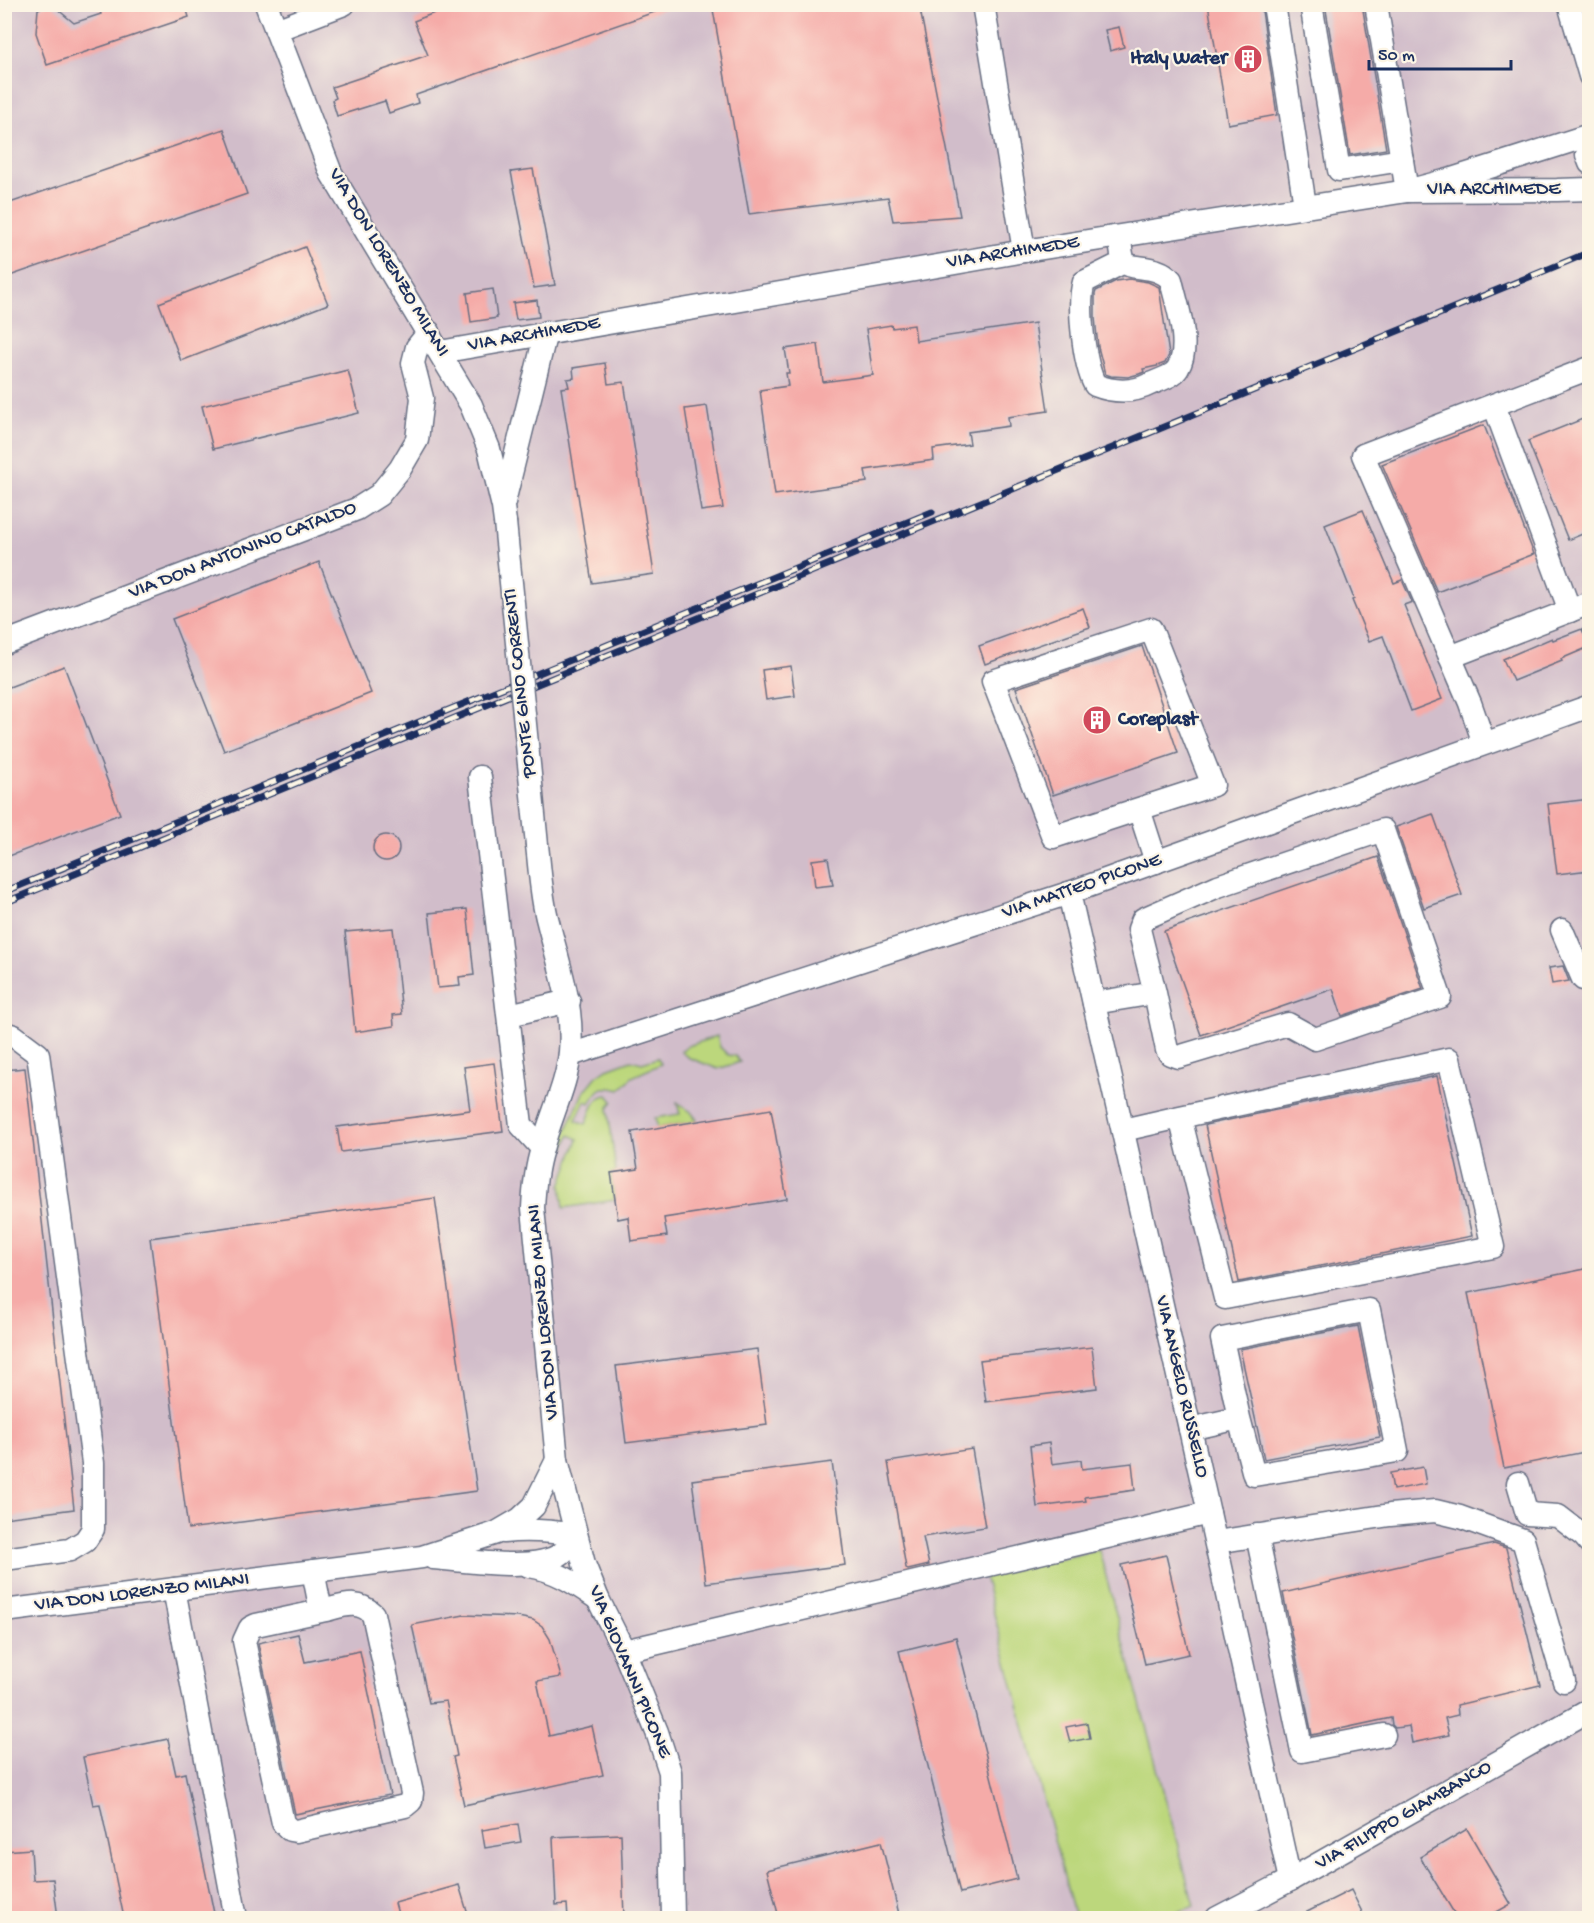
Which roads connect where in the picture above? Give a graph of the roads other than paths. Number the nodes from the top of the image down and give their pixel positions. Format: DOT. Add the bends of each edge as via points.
graph roads {
  1 [pos="266,4"];
  2 [pos="344,4"];
  3 [pos="983,4"];
  4 [pos="1274,4"];
  5 [pos="1311,4"];
  6 [pos="1377,4"];
  7 [pos="1571,13"];
  8 [pos="276,30"];
  9 [pos="1590,76"];
  10 [pos="1590,135"];
  11 [pos="1590,142"];
  12 [pos="1402,160"];
  13 [pos="1590,163"];
  14 [pos="1590,189"];
  15 [pos="1407,190"];
  16 [pos="1305,206"];
  17 [pos="1119,237"];
  18 [pos="1024,251"];
  19 [pos="1124,262"];
  20 [pos="429,332"];
  21 [pos="546,332"];
  22 [pos="440,351"];
  23 [pos="1590,368"];
  24 [pos="1494,405"];
  25 [pos="504,514"];
  26 [pos="1580,607"];
  27 [pos="4,643"];
  28 [pos="1450,657"];
  29 [pos="1590,706"];
  30 [pos="1484,743"];
  31 [pos="480,777"];
  32 [pos="1139,809"];
  33 [pos="537,844"];
  34 [pos="1156,862"];
  35 [pos="1069,894"];
  36 [pos="1562,930"];
  37 [pos="1590,978"];
  38 [pos="1155,993"];
  39 [pos="569,1001"];
  40 [pos="1094,1003"];
  41 [pos="509,1015"];
  42 [pos="4,1033"];
  43 [pos="570,1055"];
  44 [pos="1180,1117"];
  45 [pos="1123,1131"];
  46 [pos="542,1148"];
  47 [pos="1239,1418"];
  48 [pos="1190,1429"];
  49 [pos="557,1460"];
  50 [pos="1518,1483"];
  51 [pos="1209,1513"];
  52 [pos="496,1533"];
  53 [pos="576,1535"];
  54 [pos="1257,1535"];
  55 [pos="1216,1542"];
  56 [pos="1590,1543"];
  57 [pos="422,1557"];
  58 [pos="4,1559"];
  59 [pos="521,1564"];
  60 [pos="313,1571"];
  61 [pos="174,1589"];
  62 [pos="598,1599"];
  63 [pos="4,1611"];
  64 [pos="321,1611"];
  65 [pos="624,1651"];
  66 [pos="1564,1681"];
  67 [pos="1590,1710"];
  68 [pos="1384,1735"];
  69 [pos="1290,1880"];
  70 [pos="236,1918"];
  71 [pos="673,1918"];
  72 [pos="1217,1918"];
  1 -- 8 [label="street, VIA DON LORENZO MILANI"];
  2 -- 8 [label="street"];
  3 -- 18 [label="street"];
  4 -- 16 [label="street"];
  5 -- 12 [label="street" via="1339,170"];
  6 -- 12 [label="street"];
  7 -- 9 [label="street"];
  8 -- 20 [label="street, VIA DON LORENZO MILANI" via="331,172"];
  10 -- 15 [label="street"];
  11 -- 13 [label="street"];
  12 -- 15 [label="street"];
  14 -- 15 [label="street, VIA ARCHIMEDE"];
  15 -- 16 [label="street, VIA ARCHIMEDE"];
  16 -- 17 [label="street, VIA ARCHIMEDE"];
  17 -- 18 [label="street, VIA ARCHIMEDE"];
  17 -- 19 [label="street"];
  18 -- 21 [label="street, VIA ARCHIMEDE"];
  19 -- 19 [label="street" via="1128,266 1157,269 1171,280 1183,333 1183,353 1178,369 1168,376 1130,390 1108,390 1095,385 1089,375 1080,294 1084,282"];
  20 -- 22 [label="street, VIA DON LORENZO MILANI"];
  20 -- 27 [label="street, VIA DON ANTONINO CATALDO" via="417,347 413,363 422,398 417,440 379,495 357,509"];
  21 -- 22 [label="street, VIA ARCHIMEDE"];
  21 -- 25 [label="street"];
  22 -- 25 [label="street, VIA DON LORENZO MILANI" via="471,405 489,449"];
  23 -- 24 [label="street"];
  24 -- 26 [label="street"];
  24 -- 28 [label="street" via="1363,455"];
  25 -- 33 [label="street, PONTE GINO CORRENTI, bridge"];
  26 -- 28 [label="street"];
  28 -- 30 [label="street"];
  29 -- 30 [label="street, VIA MATTEO PICONE"];
  30 -- 34 [label="street, VIA MATTEO PICONE"];
  31 -- 41 [label="street"];
  32 -- 32 [label="street" via="1213,785 1151,629 993,681 1053,837"];
  32 -- 34 [label="street"];
  33 -- 39 [label="street, VIA DON LORENZO MILANI" via="547,919"];
  34 -- 35 [label="street, VIA MATTEO PICONE"];
  35 -- 40 [label="street, VIA ANGELO RUSSELLO"];
  35 -- 43 [label="street, VIA MATTEO PICONE"];
  36 -- 37 [label="street" via="1583,979"];
  38 -- 38 [label="street" via="1139,929 1143,919 1218,886 1383,830 1440,997 1315,1039 1288,1024 1178,1056 1167,1050"];
  38 -- 40 [label="street"];
  39 -- 41 [label="street"];
  39 -- 43 [label="street, VIA DON LORENZO MILANI"];
  40 -- 45 [label="street, VIA ANGELO RUSSELLO"];
  41 -- 46 [label="street" via="521,1125"];
  42 -- 58 [label="street" via="38,1054 93,1463 93,1528 85,1541 70,1550"];
  43 -- 46 [label="street, VIA DON LORENZO MILANI"];
  44 -- 44 [label="street" via="1225,1298 1493,1247 1449,1059"];
  44 -- 45 [label="street"];
  45 -- 48 [label="street, VIA ANGELO RUSSELLO"];
  46 -- 49 [label="street, VIA DON LORENZO MILANI" via="533,1208"];
  47 -- 47 [label="street" via="1254,1475 1397,1451 1369,1310 1222,1339"];
  47 -- 48 [label="street"];
  48 -- 51 [label="street, VIA ANGELO RUSSELLO"];
  49 -- 52 [label="street" via="534,1506"];
  49 -- 53 [label="street, VIA DON LORENZO MILANI"];
  50 -- 56 [label="street" via="1527,1514 1558,1516"];
  51 -- 55 [label="street, VIA ANGELO RUSSELLO"];
  51 -- 65 [label="street"];
  52 -- 53 [label="street" via="526,1529"];
  52 -- 57 [label="street"];
  53 -- 59 [label="street" via="562,1553 547,1561"];
  53 -- 62 [label="street, VIA GIOVANNI PICONE"];
  54 -- 55 [label="street"];
  54 -- 66 [label="street" via="1435,1511 1523,1540"];
  54 -- 68 [label="street" via="1302,1751"];
  55 -- 69 [label="street, VIA ANGELO RUSSELLO"];
  57 -- 59 [label="street"];
  57 -- 60 [label="street, VIA DON LORENZO MILANI"];
  59 -- 62 [label="street" via="545,1569"];
  60 -- 61 [label="street, VIA DON LORENZO MILANI"];
  60 -- 64 [label="street"];
  61 -- 63 [label="street, VIA DON LORENZO MILANI"];
  61 -- 70 [label="street"];
  62 -- 65 [label="street, VIA GIOVANNI PICONE"];
  64 -- 64 [label="street" via="256,1625 244,1641 283,1823 296,1831 405,1806 411,1801 373,1614 355,1604"];
  65 -- 71 [label="street, VIA GIOVANNI PICONE" via="670,1772"];
  67 -- 69 [label="street, VIA FILIPPO GIAMBANCO"];
  69 -- 72 [label="street, VIA FILIPPO GIAMBANCO"];
}
